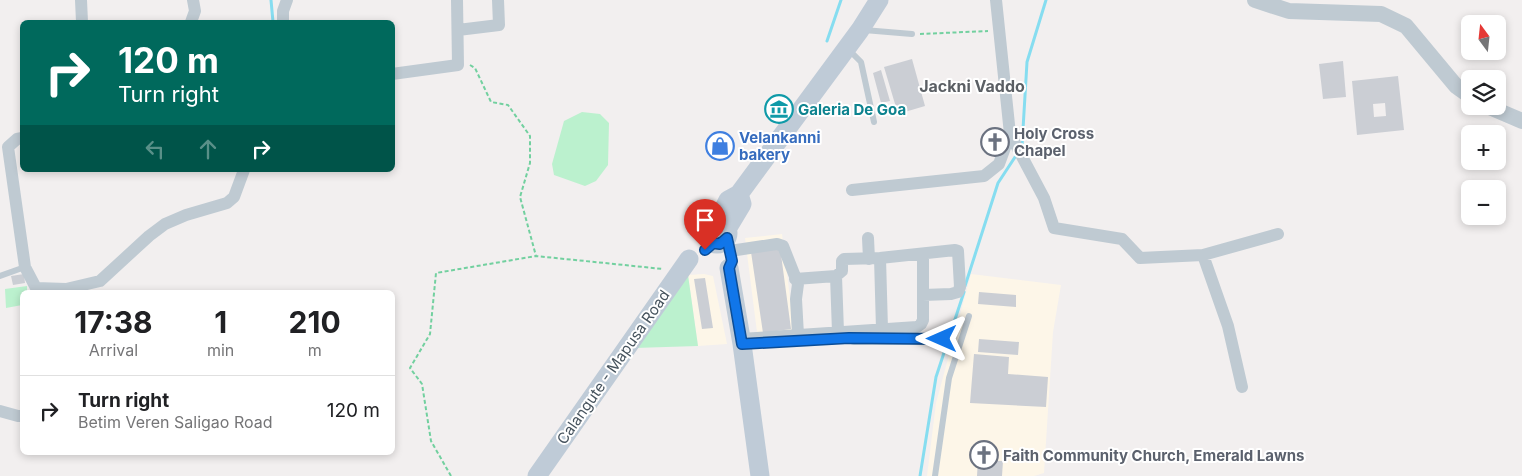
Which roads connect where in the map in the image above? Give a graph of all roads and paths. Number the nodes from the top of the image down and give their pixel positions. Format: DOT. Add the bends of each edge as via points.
graph roads {
  1 [pos="81,0"];
  2 [pos="193,0"];
  3 [pos="287,0"];
  4 [pos="457,0"];
  5 [pos="498,0"];
  6 [pos="879,0"];
  7 [pos="996,0"];
  8 [pos="1255,0"];
  9 [pos="82,20"];
  10 [pos="192,20"];
  11 [pos="283,20"];
  12 [pos="458,30"];
  13 [pos="860,30"];
  14 [pos="999,31"];
  15 [pos="912,34"];
  16 [pos="847,48"];
  17 [pos="458,59"];
  18 [pos="395,74"];
  19 [pos="1461,90"];
  20 [pos="1506,115"];
  21 [pos="874,122"];
  22 [pos="1522,122"];
  23 [pos="1010,134"];
  24 [pos="20,138"];
  25 [pos="243,172"];
  26 [pos="852,190"];
  27 [pos="1278,234"];
  28 [pos="868,238"];
  29 [pos="721,241"];
  30 [pos="923,254"];
  31 [pos="1203,254"];
  32 [pos="536,256"];
  33 [pos="874,258"];
  34 [pos="685,265"];
  35 [pos="25,267"];
  36 [pos="0,276"];
  37 [pos="836,276"];
  38 [pos="796,279"];
  39 [pos="36,290"];
  40 [pos="923,295"];
  41 [pos="969,316"];
  42 [pos="882,329"];
  43 [pos="838,332"];
  44 [pos="798,335"];
  45 [pos="942,339"];
  46 [pos="742,342"];
  47 [pos="1242,387"];
  48 [pos="0,411"];
  49 [pos="20,416"];
  50 [pos="451,476"];
  51 [pos="537,476"];
  52 [pos="760,476"];
  53 [pos="935,476"];
  1 -- 9 [label="street"];
  2 -- 10 [label="street" via="195,11"];
  3 -- 11 [label="street"];
  4 -- 12 [label="street"];
  5 -- 12 [label="street" via="498,25"];
  6 -- 13 [label="main road, Calangute - Mapusa Road"];
  7 -- 14 [label="street"];
  8 -- 19 [label="street" via="1289,10 1381,14 1406,26"];
  12 -- 17 [label="street"];
  13 -- 15 [label="lane"];
  13 -- 16 [label="main road, Calangute - Mapusa Road"];
  14 -- 15 [label="path"];
  14 -- 23 [label="street"];
  16 -- 21 [label="lane" via="861,62"];
  16 -- 29 [label="main road, Calangute - Mapusa Road" via="739,194 728,200"];
  17 -- 18 [label="street" via="458,65"];
  17 -- 32 [label="path" via="475,68 491,102 508,105 530,136 530,163 520,197"];
  20 -- 22 [label="street"];
  23 -- 26 [label="street" via="999,164 984,176"];
  23 -- 31 [label="street" via="1044,198 1054,228 1122,239 1140,258"];
  24 -- 35 [label="street" via="8,147"];
  25 -- 39 [label="street" via="234,197 227,203 165,224 100,281 66,289"];
  27 -- 31 [label="street"];
  28 -- 33 [label="street"];
  29 -- 34 [label="main road, Calangute - Mapusa Road"];
  29 -- 38 [label="street" via="780,244 786,250"];
  29 -- 46 [label="main road"];
  30 -- 33 [label="street"];
  30 -- 40 [label="street"];
  30 -- 40 [label="street" via="958,251 960,287 955,294"];
  31 -- 47 [label="street" via="1228,326"];
  32 -- 34 [label="path"];
  32 -- 50 [label="path" via="436,273 430,334 410,368 422,384 431,441"];
  33 -- 37 [label="street" via="844,259 842,271"];
  33 -- 42 [label="street"];
  34 -- 51 [label="main road, Calangute - Mapusa Road"];
  35 -- 36 [label="lane"];
  35 -- 39 [label="street"];
  37 -- 38 [label="street"];
  37 -- 43 [label="street"];
  38 -- 44 [label="street"];
  40 -- 42 [label="street" via="921,324"];
  41 -- 53 [label="lane" via="949,378"];
  42 -- 43 [label="street"];
  43 -- 44 [label="street"];
  44 -- 46 [label="street"];
  45 -- 46 [label="street"];
  46 -- 52 [label="main road"];
  48 -- 49 [label="street"];
}
